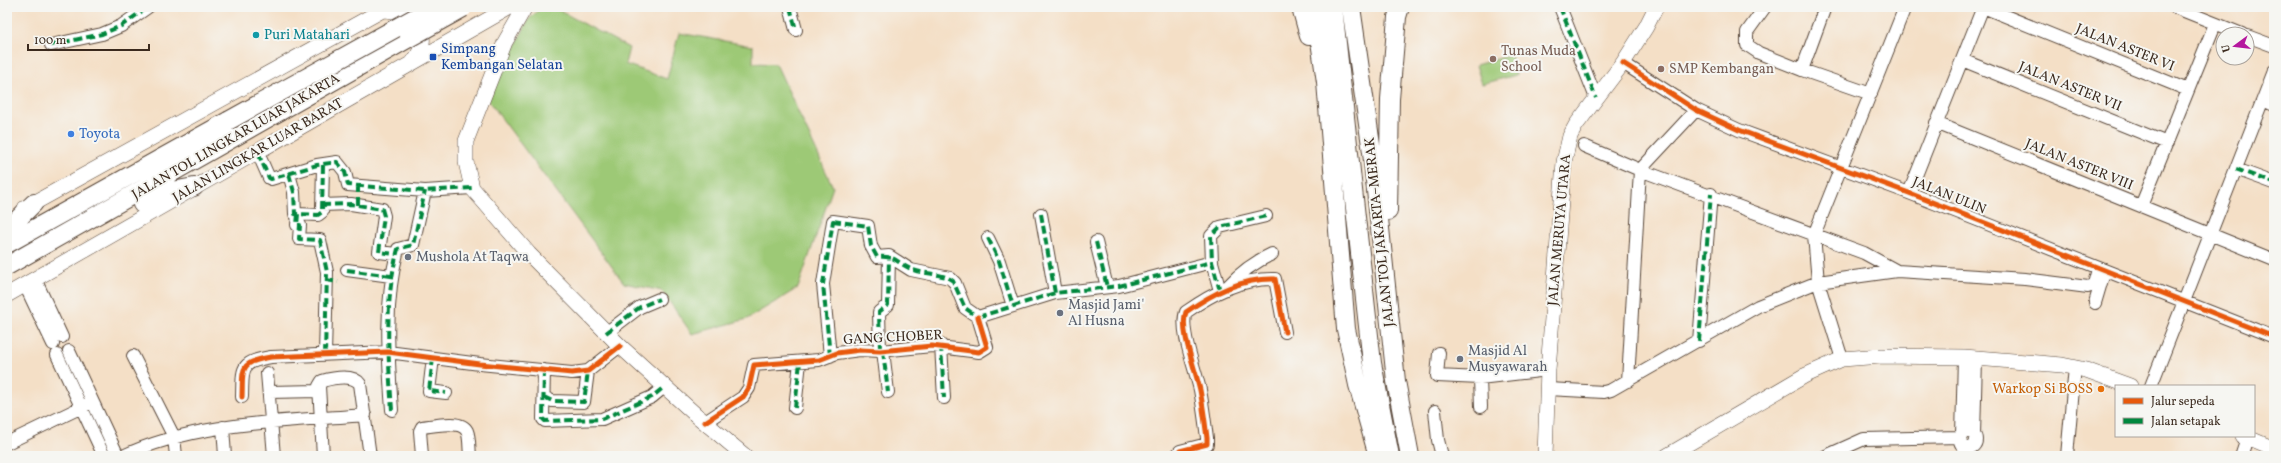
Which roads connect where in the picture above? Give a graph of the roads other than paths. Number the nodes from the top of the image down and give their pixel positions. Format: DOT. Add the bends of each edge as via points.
graph roads {
  1 [pos="148,7"];
  2 [pos="415,7"];
  3 [pos="420,7"];
  4 [pos="434,7"];
  5 [pos="464,7"];
  6 [pos="510,7"];
  7 [pos="525,7"];
  8 [pos="790,7"];
  9 [pos="1351,7"];
  10 [pos="1363,7"];
  11 [pos="1400,7"];
  12 [pos="1560,7"];
  13 [pos="1656,7"];
  14 [pos="1765,7"];
  15 [pos="1826,7"];
  16 [pos="1905,7"];
  17 [pos="1983,7"];
  18 [pos="2174,7"];
  19 [pos="1316,8"];
  20 [pos="385,9"];
  21 [pos="492,16"];
  22 [pos="2215,24"];
  23 [pos="2220,26"];
  24 [pos="796,30"];
  25 [pos="453,38"];
  26 [pos="2255,39"];
  27 [pos="505,42"];
  28 [pos="51,45"];
  29 [pos="2274,46"];
  30 [pos="435,49"];
  31 [pos="1962,60"];
  32 [pos="413,62"];
  33 [pos="1623,63"];
  34 [pos="1802,70"];
  35 [pos="2273,77"];
  36 [pos="2188,90"];
  37 [pos="1871,94"];
  38 [pos="1596,98"];
  39 [pos="2268,102"];
  40 [pos="1696,110"];
  41 [pos="1936,123"];
  42 [pos="2167,143"];
  43 [pos="1584,146"];
  44 [pos="1372,152"];
  45 [pos="258,153"];
  46 [pos="323,165"];
  47 [pos="1841,167"];
  48 [pos="2236,169"];
  49 [pos="1640,170"];
  50 [pos="288,174"];
  51 [pos="2274,183"];
  52 [pos="358,186"];
  53 [pos="194,187"];
  54 [pos="472,188"];
  55 [pos="425,191"];
  56 [pos="1909,193"];
  57 [pos="1711,194"];
  58 [pos="34,203"];
  59 [pos="322,205"];
  60 [pos="358,205"];
  61 [pos="2141,206"];
  62 [pos="298,214"];
  63 [pos="1041,214"];
  64 [pos="1266,216"];
  65 [pos="7,218"];
  66 [pos="7,226"];
  67 [pos="1814,235"];
  68 [pos="2211,235"];
  69 [pos="988,238"];
  70 [pos="1096,242"];
  71 [pos="7,244"];
  72 [pos="396,254"];
  73 [pos="1272,254"];
  74 [pos="889,256"];
  75 [pos="2274,260"];
  76 [pos="1212,262"];
  77 [pos="7,266"];
  78 [pos="347,270"];
  79 [pos="1897,270"];
  80 [pos="2101,270"];
  81 [pos="1385,275"];
  82 [pos="391,276"];
  83 [pos="7,280"];
  84 [pos="30,282"];
  85 [pos="1818,282"];
  86 [pos="1107,287"];
  87 [pos="1223,290"];
  88 [pos="1055,294"];
  89 [pos="7,295"];
  90 [pos="659,299"];
  91 [pos="2095,303"];
  92 [pos="2184,303"];
  93 [pos="1013,306"];
  94 [pos="978,316"];
  95 [pos="1285,332"];
  96 [pos="606,333"];
  97 [pos="2274,337"];
  98 [pos="1699,341"];
  99 [pos="57,345"];
  100 [pos="941,345"];
  101 [pos="620,346"];
  102 [pos="882,351"];
  103 [pos="388,352"];
  104 [pos="1439,353"];
  105 [pos="325,355"];
  106 [pos="133,356"];
  107 [pos="830,356"];
  108 [pos="1970,357"];
  109 [pos="433,358"];
  110 [pos="1842,359"];
  111 [pos="800,362"];
  112 [pos="2075,368"];
  113 [pos="544,370"];
  114 [pos="1548,370"];
  115 [pos="588,371"];
  116 [pos="267,373"];
  117 [pos="1480,378"];
  118 [pos="1628,381"];
  119 [pos="2127,385"];
  120 [pos="2151,385"];
  121 [pos="664,387"];
  122 [pos="1548,389"];
  123 [pos="318,391"];
  124 [pos="269,392"];
  125 [pos="888,392"];
  126 [pos="446,393"];
  127 [pos="242,397"];
  128 [pos="544,397"];
  129 [pos="944,398"];
  130 [pos="93,402"];
  131 [pos="82,407"];
  132 [pos="1481,407"];
  133 [pos="795,408"];
  134 [pos="392,410"];
  135 [pos="1435,411"];
  136 [pos="365,416"];
  137 [pos="320,419"];
  138 [pos="705,422"];
  139 [pos="271,423"];
  140 [pos="223,427"];
  141 [pos="174,437"];
  142 [pos="2245,437"];
  143 [pos="7,443"];
  144 [pos="1966,444"];
  145 [pos="2274,449"];
  146 [pos="742,455"];
  147 [pos="104,456"];
  148 [pos="118,456"];
  149 [pos="123,456"];
  150 [pos="176,456"];
  151 [pos="225,456"];
  152 [pos="274,456"];
  153 [pos="323,456"];
  154 [pos="370,456"];
  155 [pos="422,456"];
  156 [pos="470,456"];
  157 [pos="1176,456"];
  158 [pos="1378,456"];
  159 [pos="1390,456"];
  160 [pos="1410,456"];
  161 [pos="1442,456"];
  162 [pos="1545,456"];
  163 [pos="1667,456"];
  164 [pos="1826,456"];
  165 [pos="2067,456"];
  166 [pos="2241,456"];
  1 -- 28 [label="street" via="121,26 102,34"];
  2 -- 30 [label="main road" via="421,28 434,38 445,42"];
  3 -- 25 [label="main road" via="428,25 443,36"];
  4 -- 71 [label="highway, JALAN TOL LINGKAR LUAR JAKARTA, bridge"];
  5 -- 77 [label="highway, JALAN TOL LINGKAR LUAR JAKARTA, bridge"];
  6 -- 21 [label="main road, JALAN LINGKAR LUAR BARAT"];
  7 -- 27 [label="main road"];
  8 -- 24 [label="street"];
  9 -- 44 [label="highway, JALAN TOL JAKARTA–MERAK"];
  10 -- 44 [label="highway"];
  11 -- 81 [label="highway" via="1396,17 1390,99"];
  12 -- 38 [label="street"];
  13 -- 33 [label="main road, JALAN MERUYA UTARA" via="1646,28"];
  14 -- 34 [label="street" via="1748,32 1746,45 1759,53"];
  15 -- 34 [label="street"];
  16 -- 37 [label="street"];
  17 -- 31 [label="street"];
  17 -- 36 [label="street, JALAN ASTER VI"];
  18 -- 22 [label="street"];
  19 -- 158 [label="highway" via="1330,128 1346,329 1358,385"];
  19 -- 159 [label="highway, JALAN TOL JAKARTA–MERAK" via="1372,363"];
  20 -- 32 [label="main road" via="403,13 417,24 421,34 421,46"];
  20 -- 58 [label="main road"];
  21 -- 25 [label="main road, JALAN LINGKAR LUAR BARAT"];
  21 -- 27 [label="main road" via="505,25"];
  22 -- 23 [label="street"];
  22 -- 36 [label="street"];
  25 -- 30 [label="main road, JALAN LINGKAR LUAR BARAT"];
  26 -- 29 [label="street"];
  27 -- 54 [label="main road" via="466,141 466,162"];
  30 -- 32 [label="main road, JALAN LINGKAR LUAR BARAT"];
  31 -- 41 [label="street"];
  31 -- 42 [label="street, JALAN ASTER VII"];
  32 -- 45 [label="main road, JALAN LINGKAR LUAR BARAT"];
  33 -- 38 [label="main road, JALAN MERUYA UTARA"];
  33 -- 40 [label="street, JALAN ULIN"];
  34 -- 37 [label="street"];
  35 -- 39 [label="street"];
  36 -- 42 [label="street"];
  37 -- 47 [label="street"];
  38 -- 114 [label="main road, JALAN MERUYA UTARA" via="1570,136 1564,162"];
  39 -- 48 [label="street"];
  40 -- 47 [label="street, JALAN ULIN" via="1739,130"];
  40 -- 49 [label="street"];
  41 -- 56 [label="street"];
  41 -- 61 [label="street, JALAN ASTER VIII"];
  42 -- 61 [label="street"];
  43 -- 49 [label="street"];
  44 -- 81 [label="highway, JALAN TOL JAKARTA–MERAK"];
  45 -- 50 [label="street" via="269,178 274,179"];
  45 -- 53 [label="main road, JALAN LINGKAR LUAR BARAT"];
  46 -- 50 [label="street"];
  46 -- 52 [label="street" via="337,162 345,172 348,185"];
  46 -- 59 [label="street"];
  47 -- 56 [label="street, JALAN ULIN"];
  47 -- 67 [label="street"];
  48 -- 51 [label="street"];
  48 -- 68 [label="street"];
  49 -- 57 [label="street"];
  49 -- 118 [label="street"];
  50 -- 62 [label="street" via="294,192 295,214"];
  52 -- 55 [label="street"];
  52 -- 60 [label="street"];
  53 -- 83 [label="highway" via="163,194"];
  53 -- 84 [label="main road, JALAN LINGKAR LUAR BARAT"];
  54 -- 55 [label="street"];
  54 -- 96 [label="main road" via="529,254"];
  55 -- 72 [label="street" via="413,245 400,247"];
  56 -- 80 [label="street, JALAN ULIN"];
  57 -- 67 [label="street"];
  57 -- 98 [label="street"];
  58 -- 65 [label="main road"];
  58 -- 66 [label="highway" via="16,221"];
  59 -- 60 [label="street"];
  59 -- 62 [label="street" via="322,212 318,215"];
  60 -- 72 [label="street" via="382,209 384,216 379,252"];
  61 -- 68 [label="street, JALAN ASTER VIII"];
  62 -- 105 [label="street" via="300,239 320,240 327,272 332,281"];
  63 -- 88 [label="street"];
  64 -- 76 [label="street" via="1220,227 1214,232 1210,242"];
  67 -- 79 [label="street" via="1864,253"];
  67 -- 85 [label="street"];
  68 -- 75 [label="street, JALAN ASTER VIII"];
  68 -- 92 [label="street"];
  69 -- 93 [label="street" via="999,261"];
  70 -- 86 [label="street"];
  72 -- 82 [label="street"];
  73 -- 87 [label="street" via="1239,275"];
  74 -- 94 [label="street" via="911,270 950,278 955,283 965,308"];
  74 -- 102 [label="street" via="888,305 879,312"];
  74 -- 107 [label="street" via="875,255 868,226 833,221 823,284"];
  76 -- 86 [label="street"];
  76 -- 87 [label="street"];
  78 -- 82 [label="street"];
  79 -- 80 [label="street" via="2025,279 2088,287 2094,284"];
  79 -- 85 [label="street"];
  80 -- 91 [label="street"];
  80 -- 92 [label="street, JALAN ULIN"];
  81 -- 160 [label="highway, JALAN TOL JAKARTA–MERAK" via="1396,381"];
  82 -- 103 [label="street"];
  84 -- 89 [label="main road, JALAN LINGKAR LUAR BARAT"];
  84 -- 99 [label="street"];
  85 -- 98 [label="street" via="1758,306"];
  85 -- 110 [label="street"];
  86 -- 88 [label="street"];
  87 -- 95 [label="street" via="1248,281 1275,279"];
  87 -- 157 [label="street" via="1186,312 1184,317 1187,345 1199,389 1207,444 1180,451"];
  88 -- 93 [label="street"];
  90 -- 96 [label="street" via="640,307"];
  92 -- 97 [label="street, JALAN ULIN"];
  92 -- 120 [label="street"];
  93 -- 94 [label="street"];
  94 -- 100 [label="street, GANG CHOBER" via="986,342 984,350 975,352"];
  96 -- 101 [label="main road"];
  98 -- 118 [label="street"];
  99 -- 130 [label="street" via="70,342 69,351"];
  99 -- 131 [label="street"];
  100 -- 102 [label="street, GANG CHOBER"];
  100 -- 129 [label="street"];
  101 -- 115 [label="street"];
  101 -- 121 [label="main road"];
  102 -- 107 [label="street, GANG CHOBER" via="860,350"];
  102 -- 125 [label="street"];
  103 -- 105 [label="street"];
  103 -- 109 [label="street"];
  103 -- 134 [label="street"];
  104 -- 117 [label="street" via="1437,376"];
  105 -- 127 [label="street" via="271,357 247,364 244,368"];
  106 -- 141 [label="street"];
  107 -- 111 [label="street, GANG CHOBER"];
  108 -- 110 [label="main road" via="1881,356"];
  108 -- 112 [label="main road"];
  108 -- 144 [label="street"];
  109 -- 113 [label="street"];
  109 -- 126 [label="street" via="429,391"];
  110 -- 163 [label="main road" via="1804,376"];
  111 -- 133 [label="street"];
  111 -- 138 [label="street, GANG CHOBER" via="754,365 749,388 744,397"];
  112 -- 119 [label="main road"];
  112 -- 165 [label="street"];
  113 -- 115 [label="street" via="572,373"];
  113 -- 128 [label="street"];
  114 -- 117 [label="street"];
  114 -- 122 [label="main road, JALAN MERUYA UTARA"];
  115 -- 128 [label="street" via="584,402 552,401"];
  116 -- 124 [label="street"];
  117 -- 132 [label="street"];
  118 -- 122 [label="street" via="1604,392"];
  121 -- 128 [label="street" via="652,397 602,419 543,420"];
  121 -- 138 [label="main road"];
  122 -- 162 [label="main road, JALAN MERUYA UTARA"];
  123 -- 124 [label="street"];
  123 -- 136 [label="street" via="322,381 351,378 357,380 360,384"];
  123 -- 137 [label="street"];
  124 -- 139 [label="street"];
  130 -- 131 [label="street"];
  130 -- 148 [label="street"];
  131 -- 143 [label="street"];
  131 -- 147 [label="street"];
  135 -- 161 [label="street"];
  136 -- 137 [label="street"];
  136 -- 154 [label="street"];
  137 -- 139 [label="street"];
  137 -- 153 [label="street"];
  138 -- 146 [label="main road"];
  139 -- 140 [label="street"];
  139 -- 152 [label="street"];
  140 -- 141 [label="street"];
  140 -- 151 [label="street"];
  141 -- 149 [label="street"];
  141 -- 150 [label="street"];
  142 -- 145 [label="main road"];
  142 -- 166 [label="street"];
  144 -- 164 [label="street" via="1864,439"];
  155 -- 156 [label="street" via="422,427 456,424 464,427 467,432"];
}
